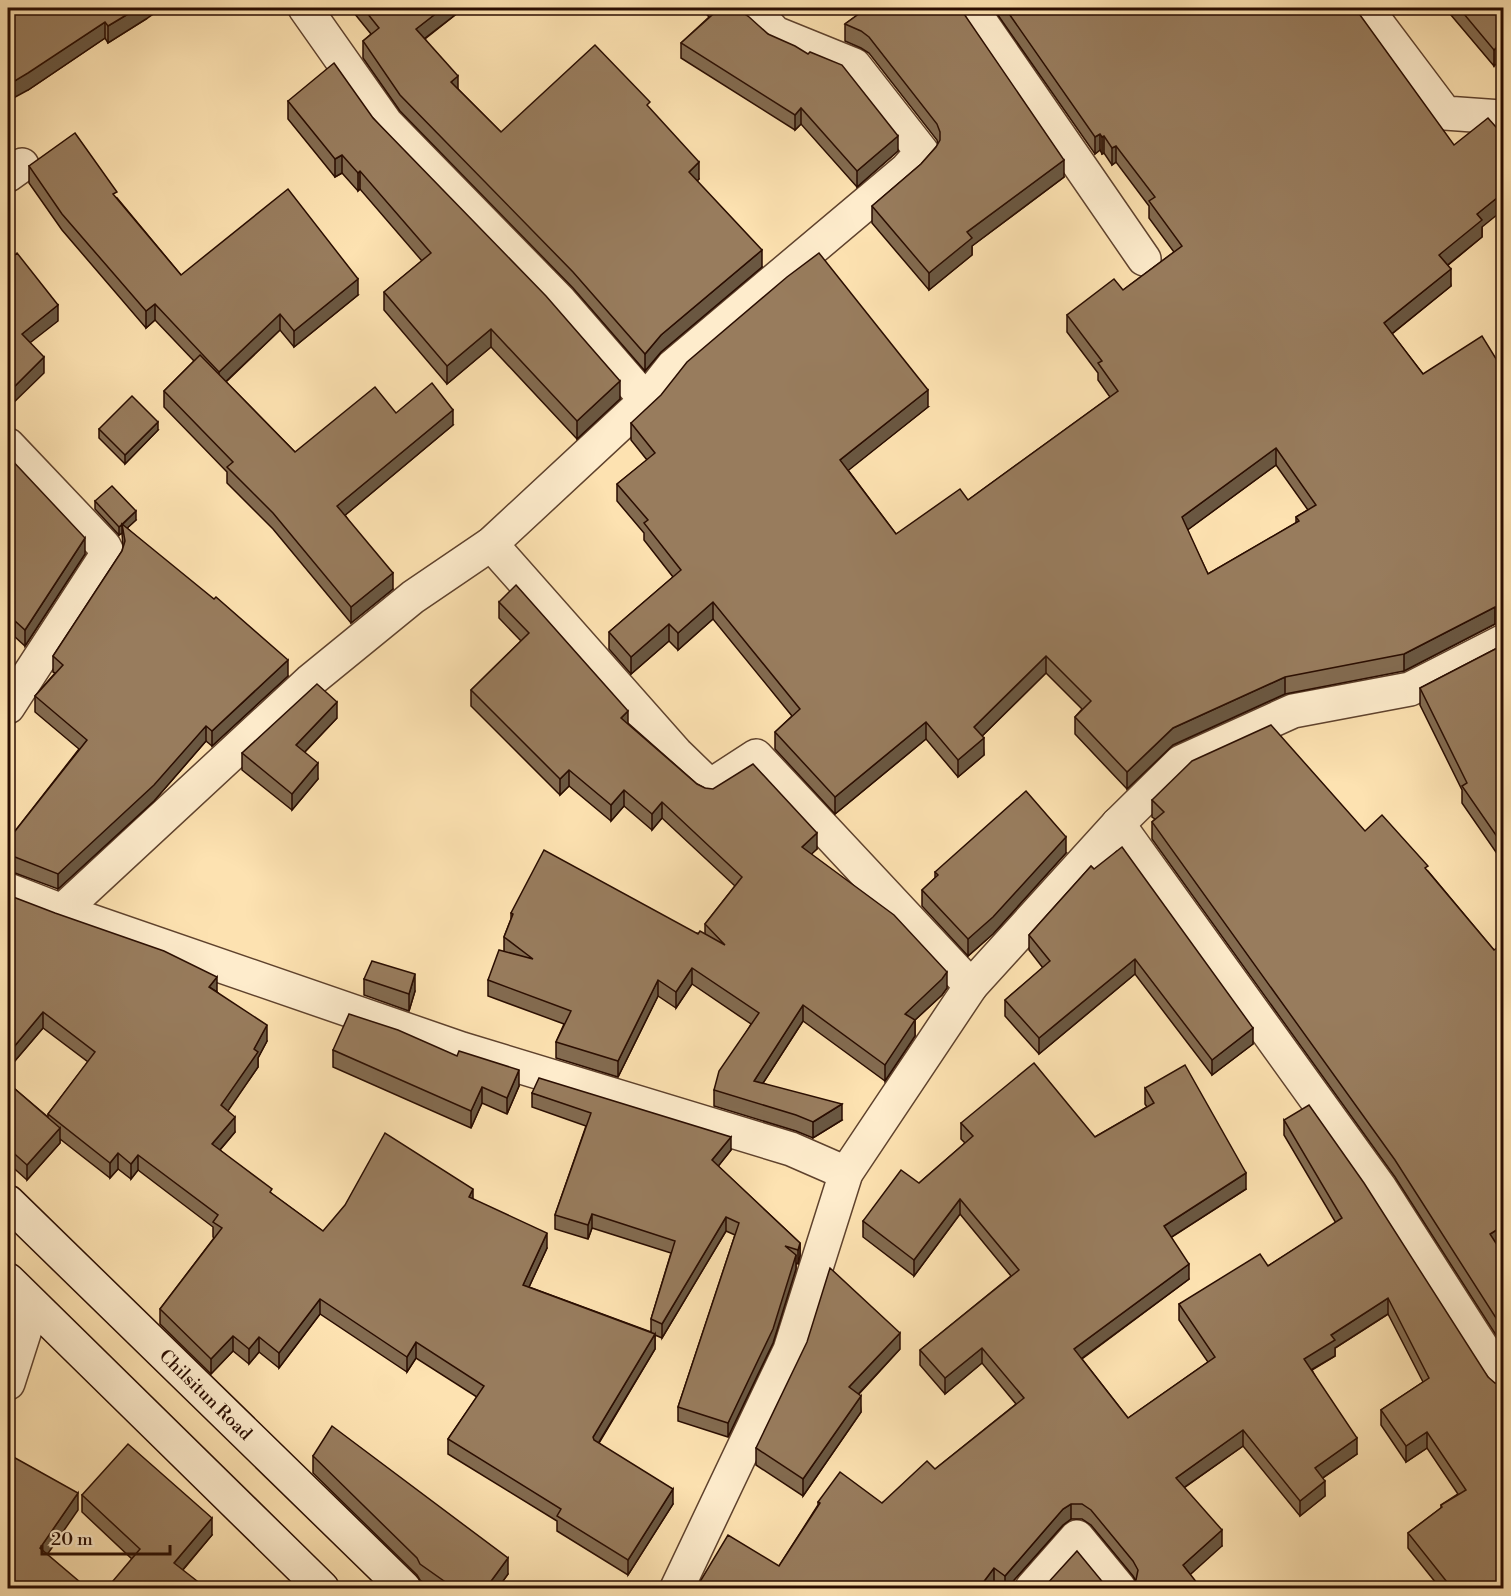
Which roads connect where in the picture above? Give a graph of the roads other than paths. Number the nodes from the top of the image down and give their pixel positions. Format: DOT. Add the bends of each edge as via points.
graph roads {
  1 [pos="305,8"];
  2 [pos="752,8"];
  3 [pos="971,8"];
  4 [pos="1366,8"];
  5 [pos="1503,116"];
  6 [pos="1144,259"];
  7 [pos="646,400"];
  8 [pos="8,445"];
  9 [pos="491,544"];
  10 [pos="1503,641"];
  11 [pos="8,707"];
  12 [pos="1118,824"];
  13 [pos="8,890"];
  14 [pos="62,911"];
  15 [pos="971,986"];
  16 [pos="846,1173"];
  17 [pos="8,1202"];
  18 [pos="8,1280"];
  19 [pos="33,1305"];
  20 [pos="1503,1382"];
  21 [pos="8,1383"];
  22 [pos="322,1588"];
  23 [pos="404,1588"];
  24 [pos="677,1588"];
  25 [pos="1032,1588"];
  26 [pos="1119,1588"];
  1 -- 7 [label="street" via="386,123 560,301"];
  2 -- 7 [label="street" via="775,33 854,65 922,152 907,169 674,366"];
  3 -- 6 [label="street"];
  4 -- 5 [label="street" via="1445,113"];
  7 -- 9 [label="street"];
  8 -- 11 [label="street" via="107,552"];
  9 -- 14 [label="street" via="413,597 310,681"];
  9 -- 15 [label="street" via="676,753 710,786 756,756"];
  10 -- 12 [label="street" via="1410,689 1293,711 1181,762"];
  12 -- 15 [label="street"];
  12 -- 20 [label="street" via="1380,1188"];
  13 -- 14 [label="street"];
  14 -- 16 [label="street" via="462,1049 791,1149"];
  15 -- 16 [label="street"];
  16 -- 24 [label="street" via="790,1350"];
  17 -- 23 [label="street, Chilsitun Road"];
  18 -- 19 [label="street"];
  19 -- 21 [label="street"];
  19 -- 22 [label="street"];
  25 -- 26 [label="street" via="1077,1537"];
}
